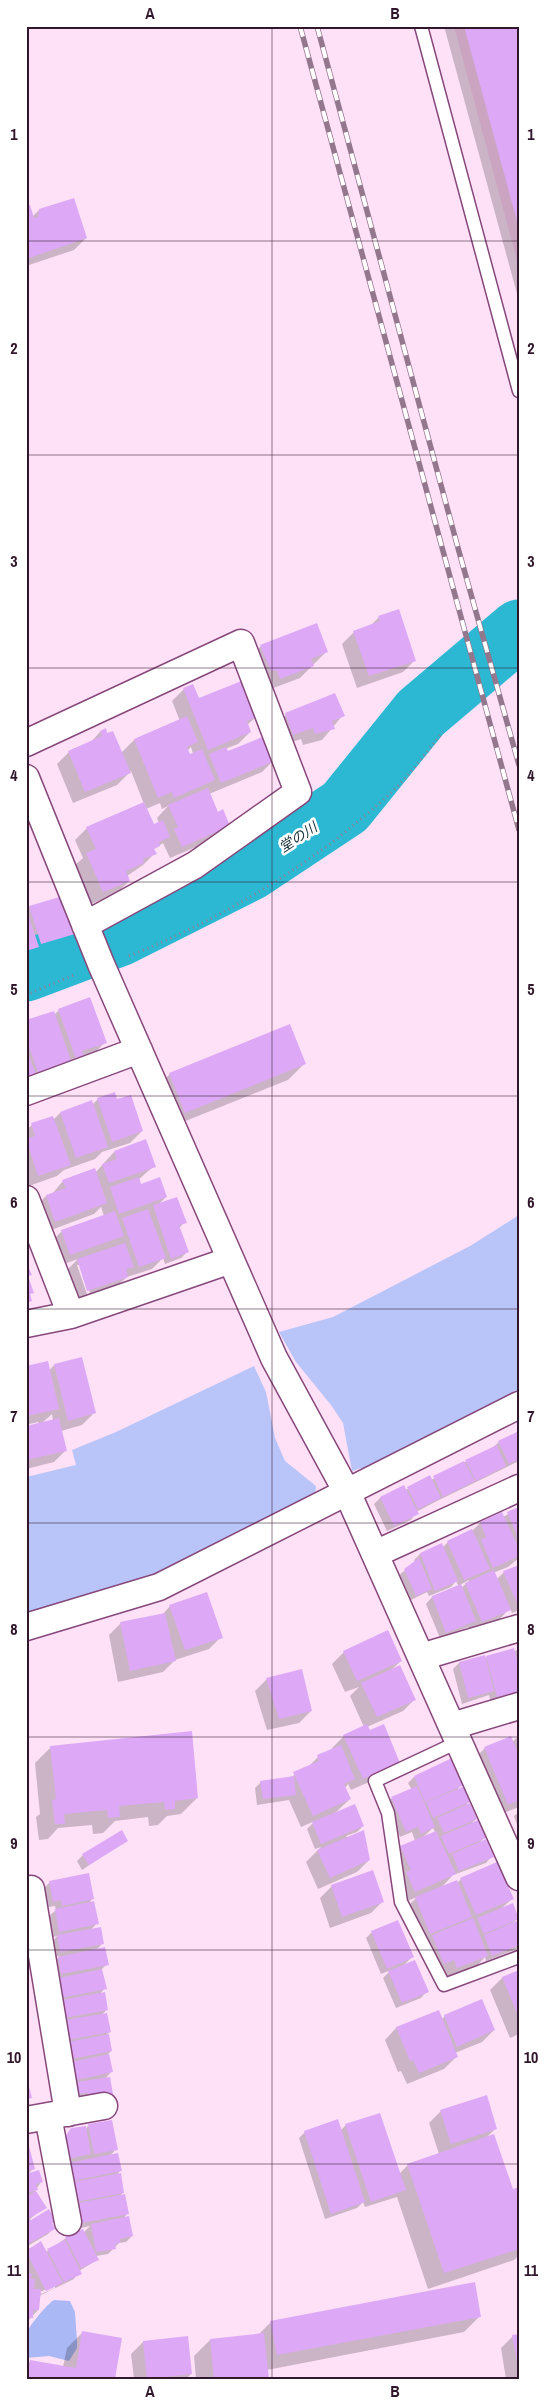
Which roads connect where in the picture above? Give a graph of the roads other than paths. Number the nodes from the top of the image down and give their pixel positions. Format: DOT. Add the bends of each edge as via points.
graph roads {
  1 [pos="421,26"];
  2 [pos="519,391"];
  3 [pos="26,743"];
  4 [pos="26,778"];
  5 [pos="34,818"];
  6 [pos="85,925"];
  7 [pos="139,1050"];
  8 [pos="26,1092"];
  9 [pos="26,1199"];
  10 [pos="231,1260"];
  11 [pos="71,1315"];
  12 [pos="26,1324"];
  13 [pos="519,1405"];
  14 [pos="519,1488"];
  15 [pos="348,1494"];
  16 [pos="375,1554"];
  17 [pos="26,1627"];
  18 [pos="519,1628"];
  19 [pos="421,1657"];
  20 [pos="519,1706"];
  21 [pos="455,1734"];
  22 [pos="519,1877"];
  23 [pos="26,1890"];
  24 [pos="519,1957"];
  25 [pos="104,2106"];
  26 [pos="47,2116"];
  27 [pos="68,2222"];
  1 -- 2 [label="lane"];
  3 -- 6 [label="street" via="241,643 298,792 195,865"];
  4 -- 5 [label="street"];
  5 -- 6 [label="street"];
  6 -- 7 [label="street"];
  7 -- 8 [label="street"];
  7 -- 10 [label="street"];
  9 -- 11 [label="street"];
  10 -- 11 [label="street"];
  10 -- 15 [label="street" via="274,1358"];
  11 -- 12 [label="street"];
  13 -- 15 [label="street"];
  14 -- 16 [label="street"];
  15 -- 16 [label="street"];
  15 -- 17 [label="street" via="159,1588"];
  16 -- 19 [label="street"];
  18 -- 19 [label="street"];
  19 -- 21 [label="street"];
  20 -- 21 [label="street"];
  21 -- 22 [label="street"];
  21 -- 24 [label="lane" via="375,1781 388,1813 401,1902 444,1986"];
  23 -- 26 [label="street" via="31,1890"];
  25 -- 26 [label="street"];
  26 -- 27 [label="street"];
}
